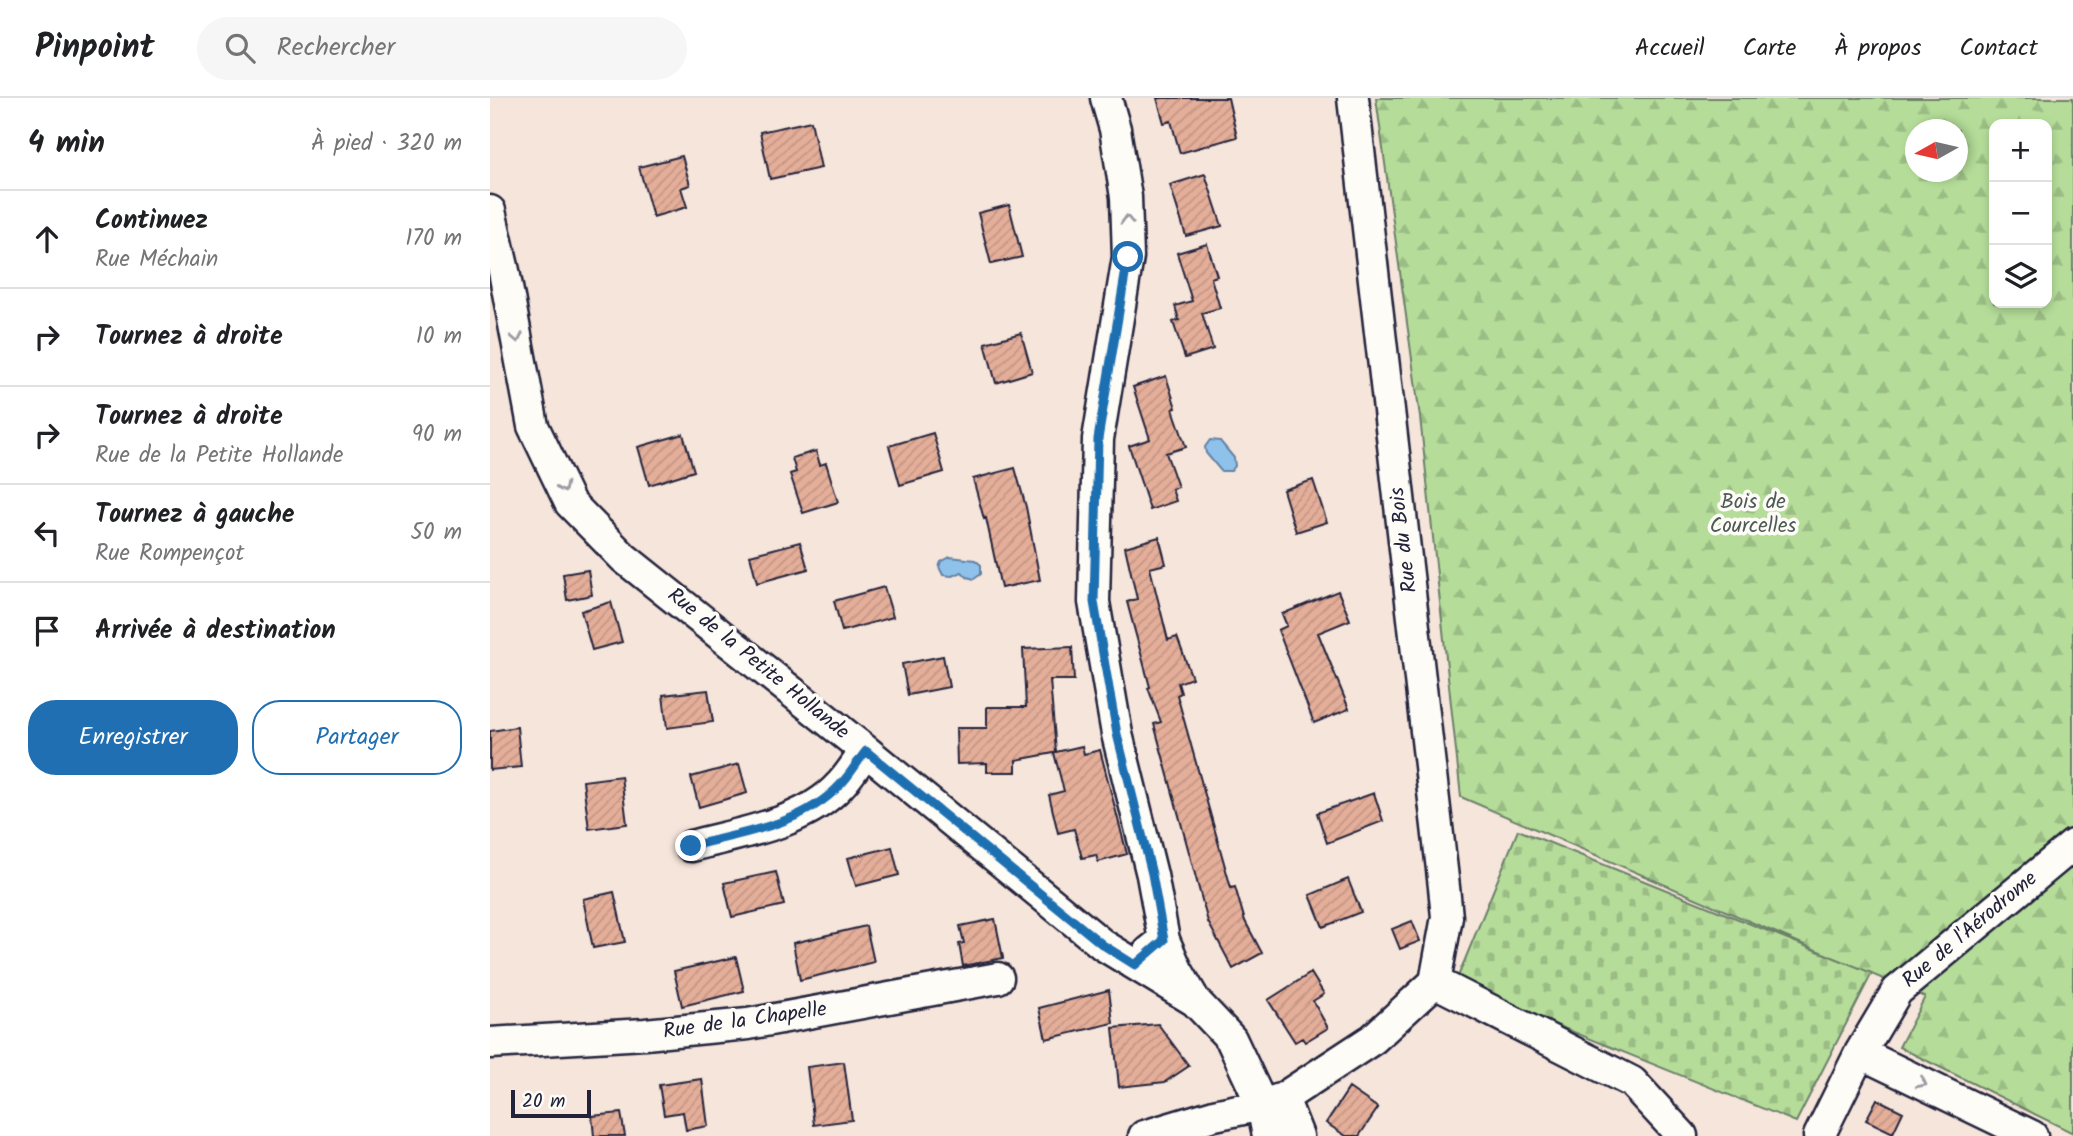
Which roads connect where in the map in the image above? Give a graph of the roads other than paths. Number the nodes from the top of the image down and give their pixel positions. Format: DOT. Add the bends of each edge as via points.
graph roads {
  1 [pos="1107,98"];
  2 [pos="1353,98"];
  3 [pos="490,211"];
  4 [pos="497,272"];
  5 [pos="866,751"];
  6 [pos="2073,845"];
  7 [pos="691,846"];
  8 [pos="1164,940"];
  9 [pos="1135,965"];
  10 [pos="998,978"];
  11 [pos="1435,982"];
  12 [pos="1195,1001"];
  13 [pos="490,1042"];
  14 [pos="1860,1053"];
  15 [pos="1272,1101"];
  16 [pos="1143,1136"];
  17 [pos="1268,1136"];
  18 [pos="1298,1136"];
  19 [pos="1682,1136"];
  20 [pos="1819,1136"];
  21 [pos="2032,1136"];
  8 -- 1 [label="street, one-way" via="1117,734 1094,602 1098,439 1128,257 1126,197"];
  2 -- 11 [label="street, Rue du Bois" via="1447,916"];
  3 -- 4 [label="street, Rue de la Petite Hollande"];
  4 -- 5 [label="street, Rue de la Petite Hollande, one-way" via="533,426 570,503 624,558"];
  5 -- 7 [label="street" via="839,787 809,809 788,820"];
  5 -- 9 [label="street, Rue de la Petite Hollande" via="1103,945"];
  6 -- 14 [label="street, Rue de l'Aérodrome" via="1897,991"];
  8 -- 9 [label="street"];
  8 -- 12 [label="street"];
  9 -- 12 [label="street, Rue de la Petite Hollande"];
  10 -- 13 [label="street, Rue de la Chapelle" via="748,1024"];
  11 -- 15 [label="street" via="1373,1039"];
  11 -- 19 [label="street" via="1632,1082"];
  12 -- 15 [label="street" via="1231,1039"];
  14 -- 20 [label="street, Rue de l'Aérodrome"];
  14 -- 21 [label="street, one-way"];
  15 -- 16 [label="street"];
  15 -- 17 [label="street"];
  15 -- 18 [label="street"];
}
